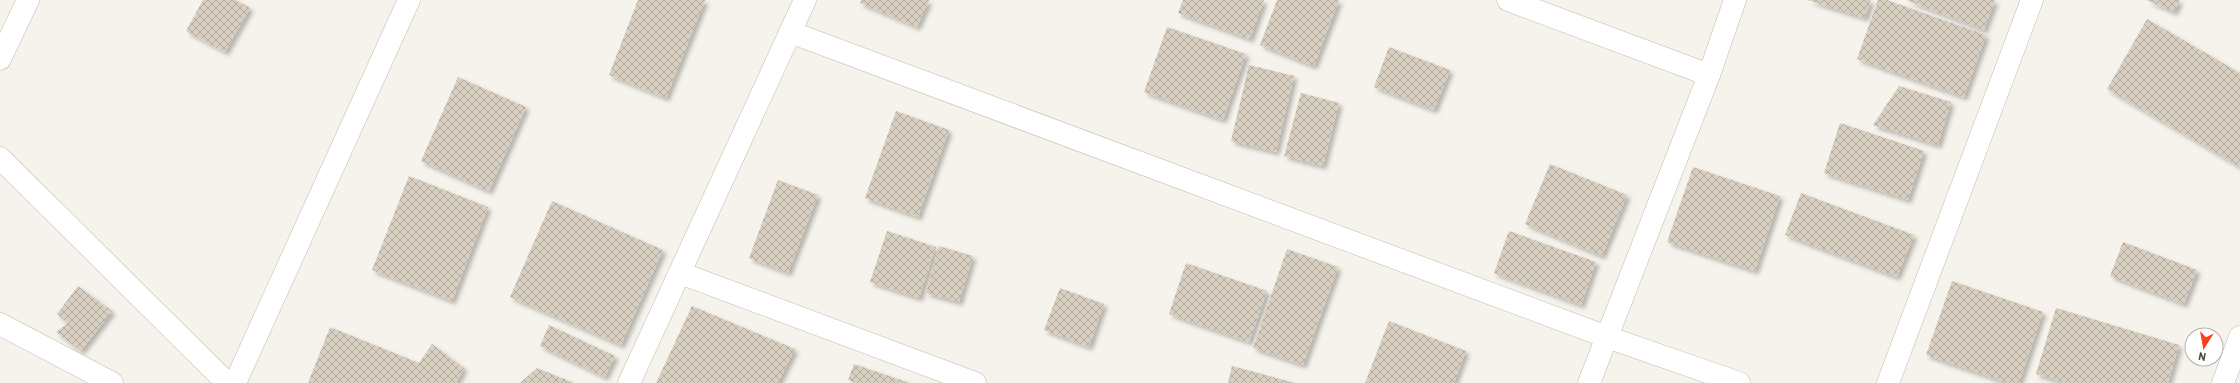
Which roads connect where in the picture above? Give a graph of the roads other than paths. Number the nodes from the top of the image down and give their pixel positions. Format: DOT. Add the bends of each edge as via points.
graph roads {
  1 [pos="28,0"];
  2 [pos="409,0"];
  3 [pos="805,0"];
  4 [pos="1508,0"];
  5 [pos="1735,0"];
  6 [pos="2032,0"];
  7 [pos="790,32"];
  8 [pos="0,59"];
  9 [pos="1709,75"];
  10 [pos="0,158"];
  11 [pos="680,273"];
  12 [pos="0,324"];
  13 [pos="1607,337"];
  14 [pos="2240,337"];
  15 [pos="112,383"];
  16 [pos="227,383"];
  17 [pos="236,383"];
  18 [pos="629,383"];
  19 [pos="975,383"];
  20 [pos="1589,383"];
  21 [pos="1739,383"];
  22 [pos="1888,383"];
  23 [pos="2223,383"];
  1 -- 8 [label="street"];
  2 -- 17 [label="street"];
  3 -- 7 [label="street"];
  4 -- 9 [label="street"];
  5 -- 9 [label="street"];
  6 -- 22 [label="street"];
  7 -- 11 [label="street"];
  7 -- 13 [label="street"];
  9 -- 13 [label="street"];
  10 -- 16 [label="street"];
  11 -- 18 [label="street"];
  11 -- 19 [label="street"];
  12 -- 15 [label="street"];
  13 -- 20 [label="street"];
  13 -- 21 [label="street"];
  14 -- 23 [label="street"];
}
